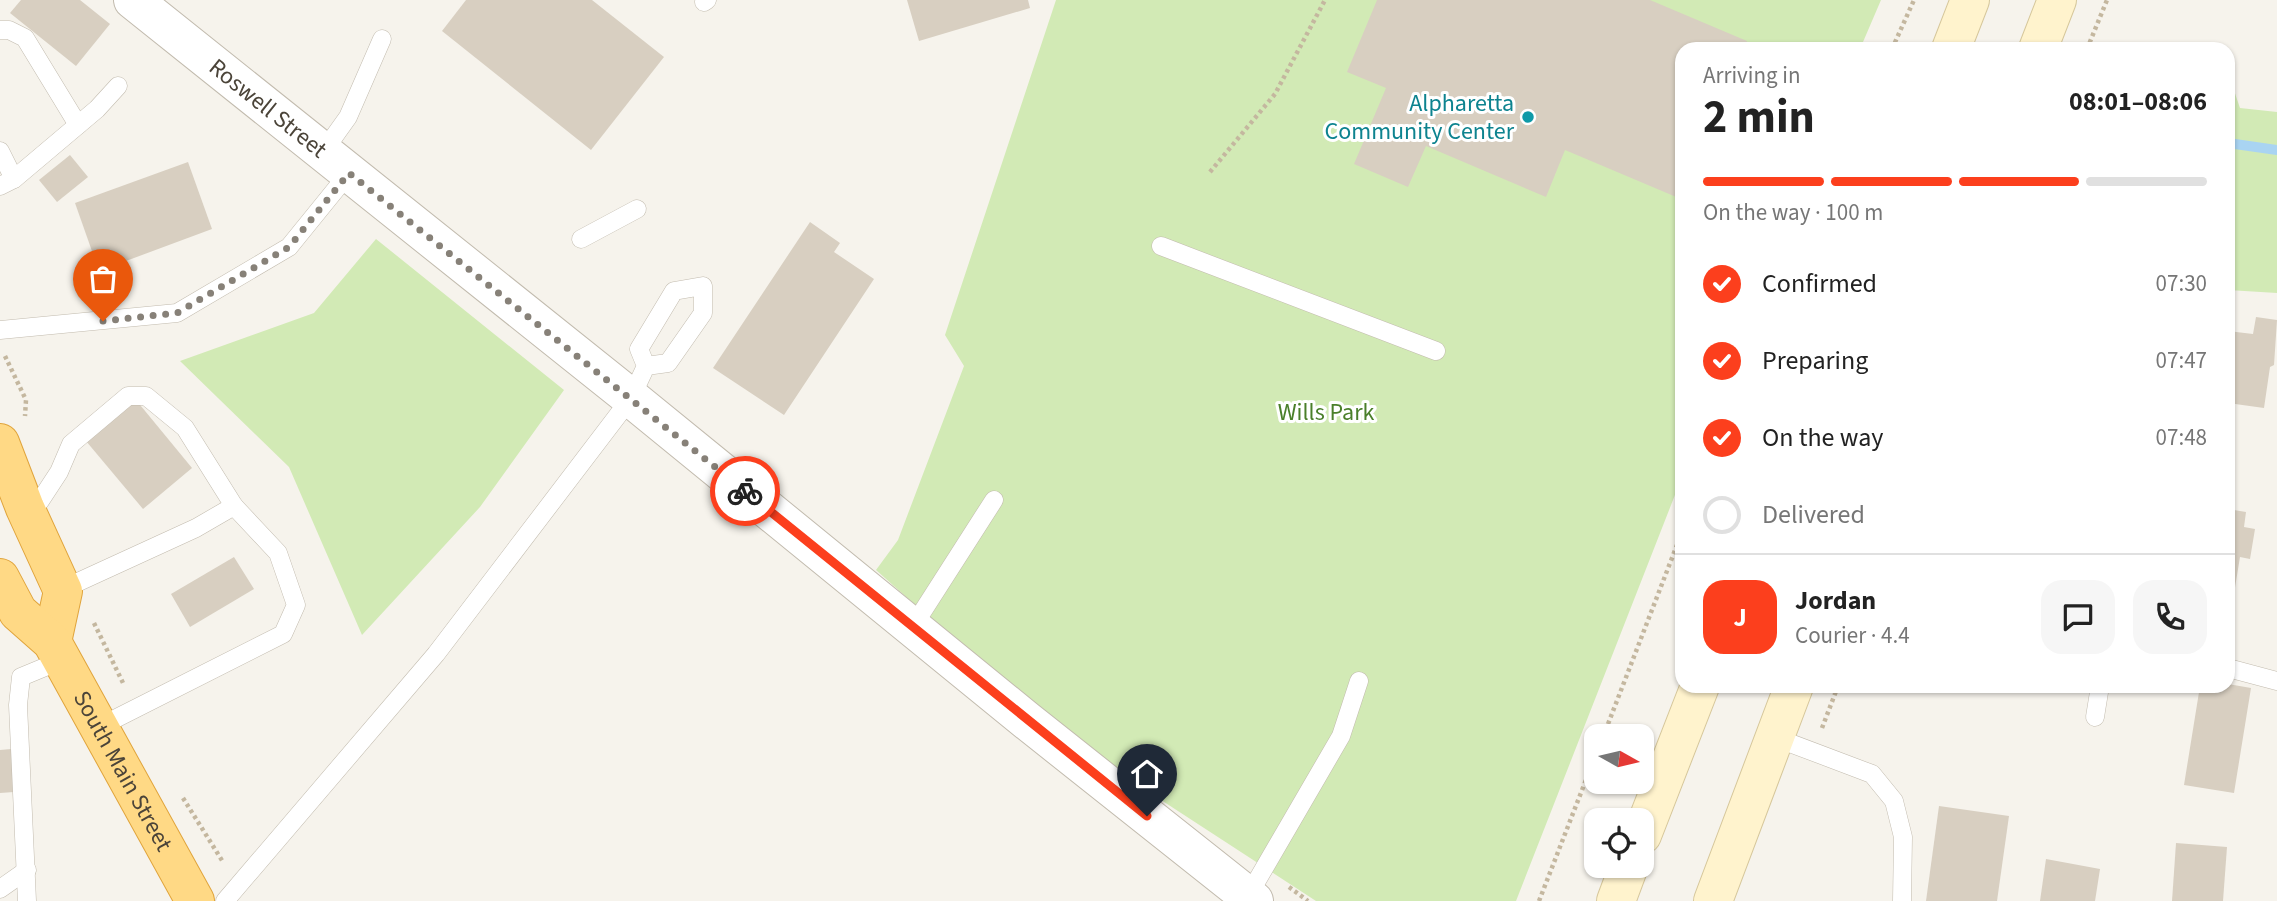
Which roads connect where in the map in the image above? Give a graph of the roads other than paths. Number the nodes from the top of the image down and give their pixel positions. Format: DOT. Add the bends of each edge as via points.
graph roads {
  1 [pos="1970,0"];
  2 [pos="2057,0"];
  3 [pos="143,3"];
  4 [pos="0,30"];
  5 [pos="382,39"];
  6 [pos="1954,42"];
  7 [pos="2041,42"];
  8 [pos="118,86"];
  9 [pos="78,125"];
  10 [pos="0,151"];
  11 [pos="336,162"];
  12 [pos="7,183"];
  13 [pos="637,209"];
  14 [pos="581,239"];
  15 [pos="1161,246"];
  16 [pos="0,330"];
  17 [pos="1436,351"];
  18 [pos="638,382"];
  19 [pos="13,434"];
  20 [pos="993,500"];
  21 [pos="234,506"];
  22 [pos="25,508"];
  23 [pos="0,578"];
  24 [pos="70,587"];
  25 [pos="912,628"];
  26 [pos="57,651"];
  27 [pos="2235,670"];
  28 [pos="1359,681"];
  29 [pos="2277,681"];
  30 [pos="1697,693"];
  31 [pos="1791,693"];
  32 [pos="2099,693"];
  33 [pos="2095,717"];
  34 [pos="99,727"];
  35 [pos="1774,737"];
  36 [pos="1653,808"];
  37 [pos="27,870"];
  38 [pos="1625,878"];
  39 [pos="0,889"];
  40 [pos="1251,899"];
  41 [pos="27,901"];
  42 [pos="195,901"];
  43 [pos="225,901"];
  44 [pos="1616,901"];
  45 [pos="1713,901"];
  46 [pos="1902,901"];
  1 -- 6 [label="main road"];
  2 -- 7 [label="main road"];
  3 -- 11 [label="street, Roswell Street"];
  4 -- 9 [label="lane" via="25,38"];
  5 -- 11 [label="lane" via="348,117"];
  8 -- 9 [label="lane"];
  9 -- 12 [label="lane"];
  10 -- 12 [label="lane"];
  11 -- 16 [label="lane" via="289,247 177,313"];
  11 -- 18 [label="street, Roswell Street"];
  13 -- 14 [label="lane"];
  15 -- 17 [label="lane"];
  18 -- 18 [label="lane" via="668,363 703,313 703,286 674,292 639,349"];
  18 -- 25 [label="street, Roswell Street"];
  18 -- 43 [label="lane" via="436,654"];
  19 -- 22 [label="highway"];
  20 -- 25 [label="lane"];
  21 -- 22 [label="lane" via="185,428 146,397 128,396 71,444 40,501"];
  21 -- 24 [label="lane"];
  21 -- 34 [label="lane" via="278,553 296,606 283,634"];
  22 -- 24 [label="highway"];
  23 -- 26 [label="highway, South Main Street" via="18,612"];
  24 -- 26 [label="highway"];
  25 -- 40 [label="street, Roswell Street"];
  26 -- 34 [label="highway, South Main Street"];
  26 -- 37 [label="lane" via="21,677 18,705"];
  27 -- 29 [label="lane"];
  28 -- 40 [label="lane" via="1341,736"];
  30 -- 36 [label="main road"];
  31 -- 35 [label="main road"];
  32 -- 33 [label="lane"];
  34 -- 42 [label="highway, South Main Street"];
  35 -- 45 [label="main road"];
  35 -- 46 [label="lane" via="1872,774 1894,801 1903,837"];
  37 -- 39 [label="lane"];
  37 -- 41 [label="lane"];
  38 -- 44 [label="main road"];
}
